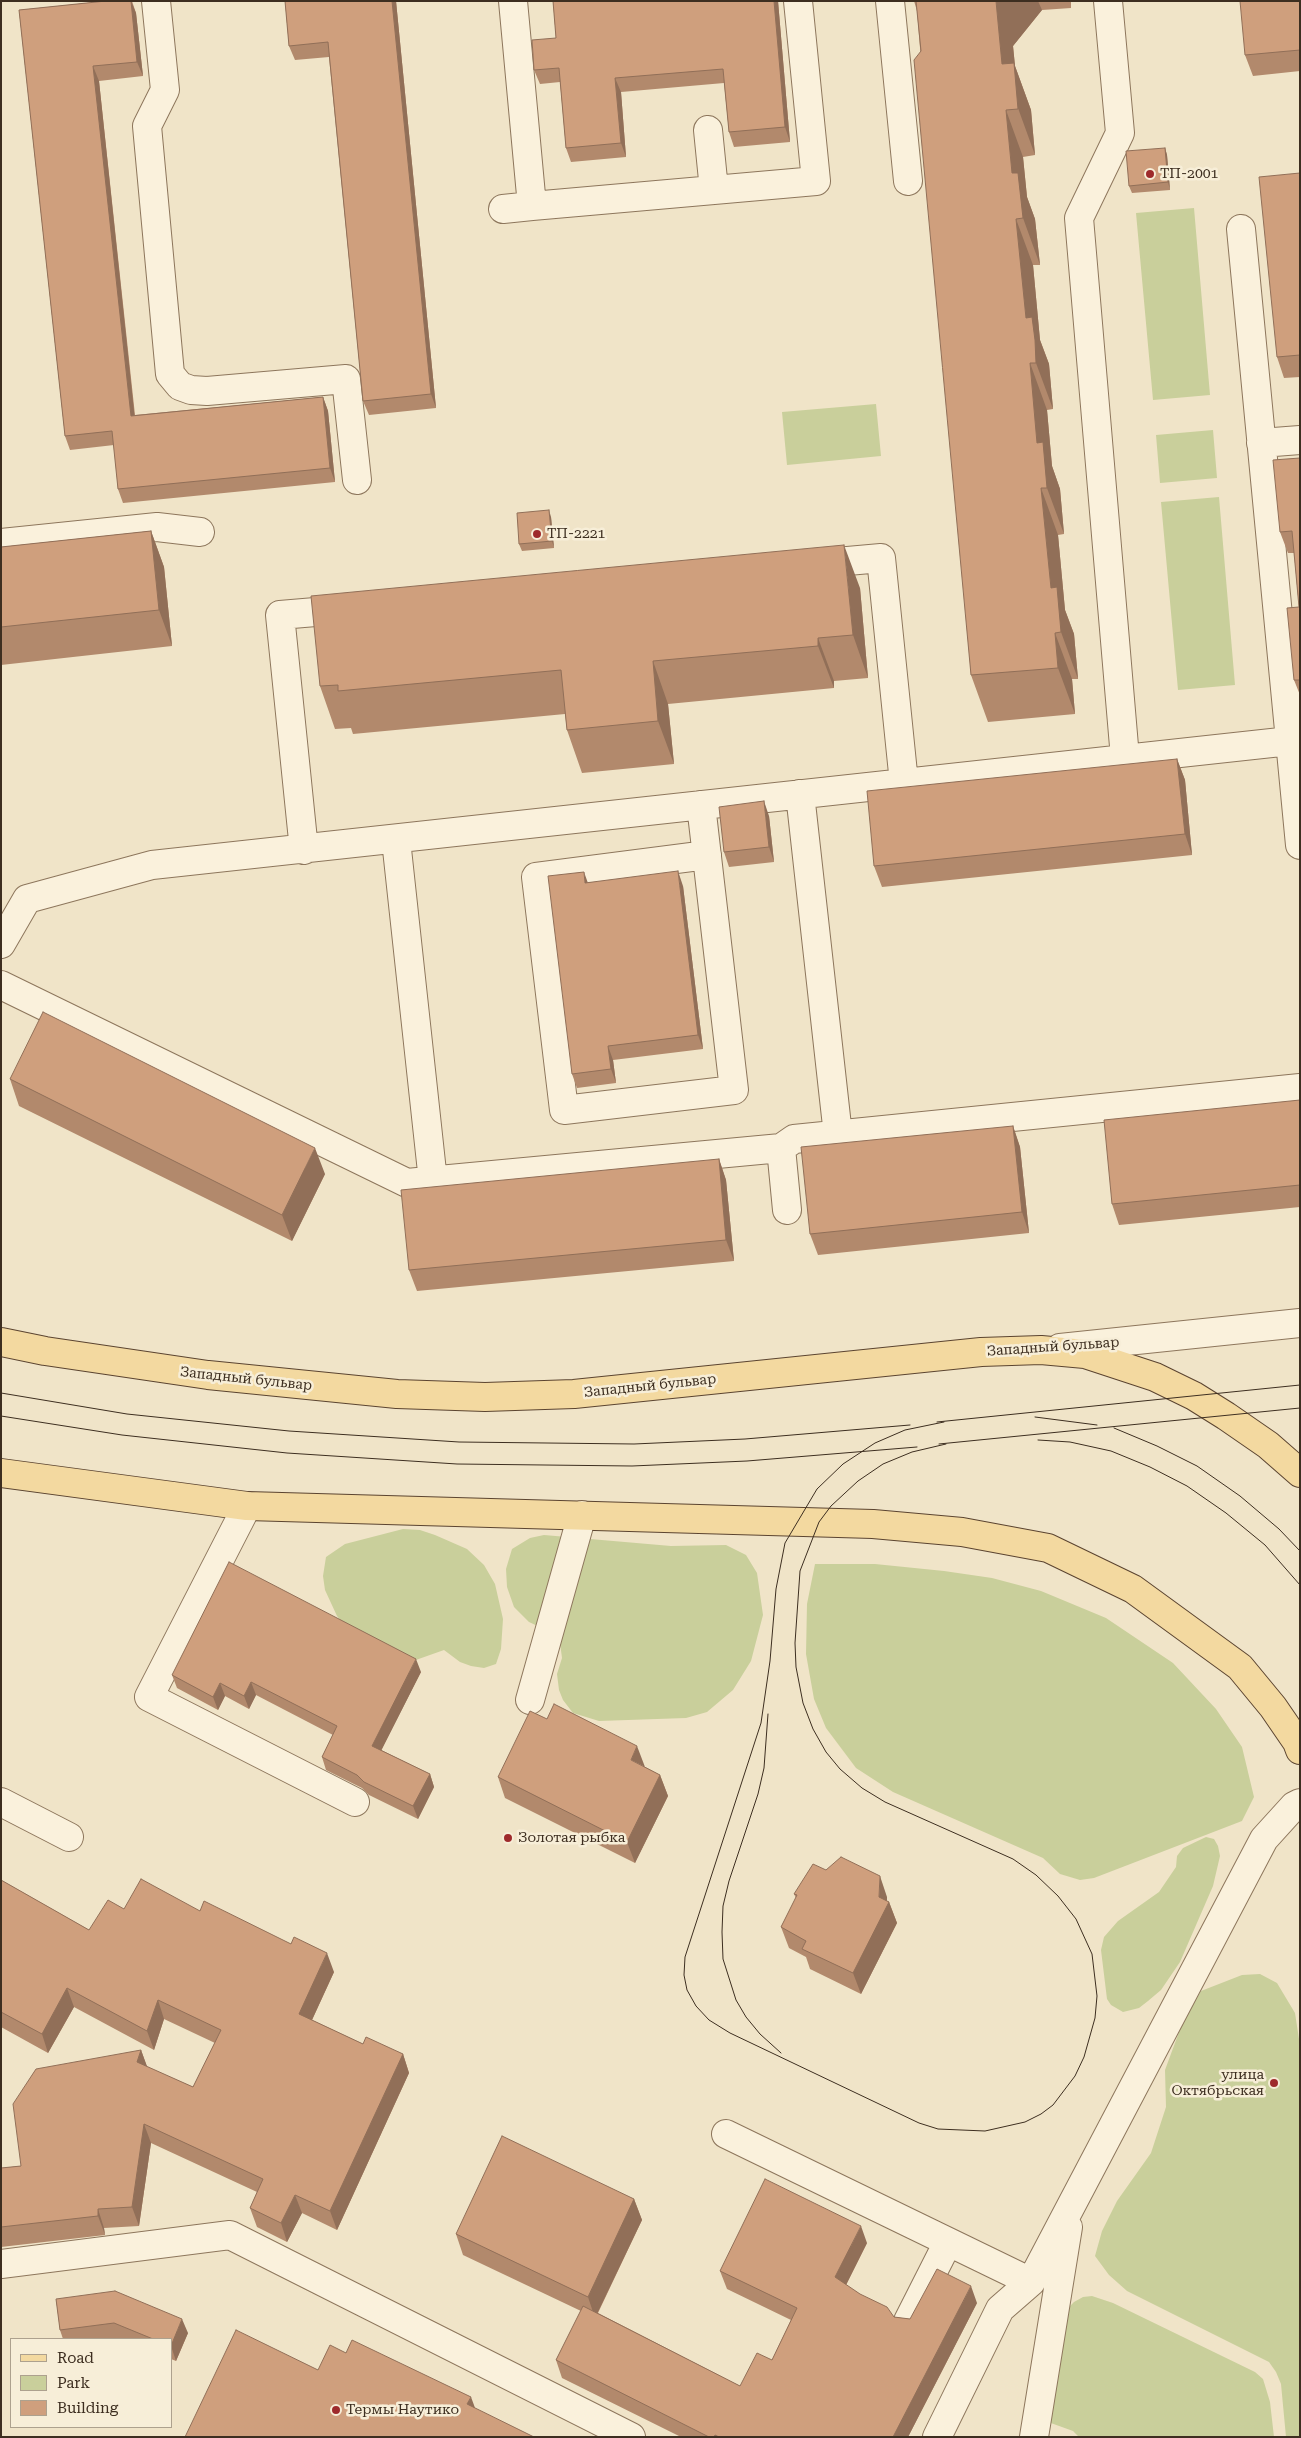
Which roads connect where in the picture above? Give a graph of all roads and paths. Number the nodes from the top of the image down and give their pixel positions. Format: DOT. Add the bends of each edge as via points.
graph roads {
  1 [pos="156,1"];
  2 [pos="513,1"];
  3 [pos="798,1"];
  4 [pos="890,1"];
  5 [pos="1108,1"];
  6 [pos="708,130"];
  7 [pos="908,181"];
  8 [pos="714,190"];
  9 [pos="532,206"];
  10 [pos="503,209"];
  11 [pos="1241,229"];
  12 [pos="1300,440"];
  13 [pos="1261,443"];
  14 [pos="357,480"];
  15 [pos="200,532"];
  16 [pos="1,543"];
  17 [pos="792,566"];
  18 [pos="379,606"];
  19 [pos="1290,741"];
  20 [pos="1125,758"];
  21 [pos="904,783"];
  22 [pos="800,794"];
  23 [pos="701,805"];
  24 [pos="396,840"];
  25 [pos="1300,845"];
  26 [pos="304,850"];
  27 [pos="707,855"];
  28 [pos="1,944"];
  29 [pos="1,985"];
  30 [pos="1300,1088"];
  31 [pos="838,1135"];
  32 [pos="781,1148"];
  33 [pos="433,1181"];
  34 [pos="787,1210"];
  35 [pos="1300,1323"];
  36 [pos="1,1342"];
  37 [pos="1041,1350"];
  38 [pos="1300,1473"];
  39 [pos="1,1474"];
  40 [pos="247,1506"];
  41 [pos="582,1515"];
  42 [pos="530,1700"];
  43 [pos="1299,1744"];
  44 [pos="1,1802"];
  45 [pos="355,1802"];
  46 [pos="1300,1803"];
  47 [pos="69,1837"];
  48 [pos="726,2134"];
  49 [pos="1072,2204"];
  50 [pos="948,2242"];
  51 [pos="1,2264"];
  52 [pos="1031,2282"];
  53 [pos="908,2320"];
  54 [pos="631,2437"];
  55 [pos="937,2437"];
  56 [pos="1034,2437"];
  1 -- 14 [label="street" via="165,90 147,126 170,374 180,386 207,391 346,379"];
  2 -- 9 [label="street"];
  3 -- 8 [label="street" via="816,181"];
  4 -- 7 [label="street"];
  5 -- 20 [label="street" via="1120,132 1079,218"];
  6 -- 8 [label="street"];
  8 -- 9 [label="street"];
  9 -- 10 [label="street"];
  11 -- 13 [label="street"];
  12 -- 13 [label="street"];
  13 -- 19 [label="street"];
  15 -- 16 [label="street" via="157,527"];
  17 -- 21 [label="street" via="881,558"];
  18 -- 26 [label="street" via="280,616"];
  19 -- 20 [label="street"];
  19 -- 25 [label="street"];
  20 -- 21 [label="street"];
  21 -- 22 [label="street"];
  22 -- 23 [label="street"];
  22 -- 31 [label="street"];
  23 -- 24 [label="street"];
  23 -- 27 [label="street"];
  24 -- 26 [label="street"];
  24 -- 33 [label="street"];
  26 -- 28 [label="street" via="152,865 27,899"];
  27 -- 27 [label="street" via="734,1090 564,1110 536,877"];
  29 -- 33 [label="street" via="387,1175 408,1183"];
  30 -- 31 [label="street"];
  31 -- 32 [label="street" via="794,1139"];
  32 -- 33 [label="street"];
  32 -- 34 [label="street"];
  35 -- 37 [label="street, Западный бульвар"];
  36 -- 37 [label="main road, Западный бульвар" via="208,1376 397,1394 486,1397 574,1394 981,1352"];
  37 -- 38 [label="main road" via="1085,1354 1154,1377 1226,1416 1268,1445"];
  39 -- 40 [label="main road"];
  40 -- 41 [label="main road"];
  40 -- 45 [label="street" via="149,1697"];
  41 -- 42 [label="street"];
  41 -- 43 [label="main road" via="873,1524 962,1532 1048,1548 1134,1589 1201,1636 1240,1667"];
  44 -- 47 [label="street"];
  46 -- 49 [label="street" via="1264,1839"];
  48 -- 50 [label="street"];
  49 -- 52 [label="street"];
  49 -- 56 [label="street"];
  50 -- 52 [label="street"];
  50 -- 53 [label="street"];
  51 -- 54 [label="street" via="230,2235"];
  52 -- 55 [label="street" via="1000,2309"];
}
